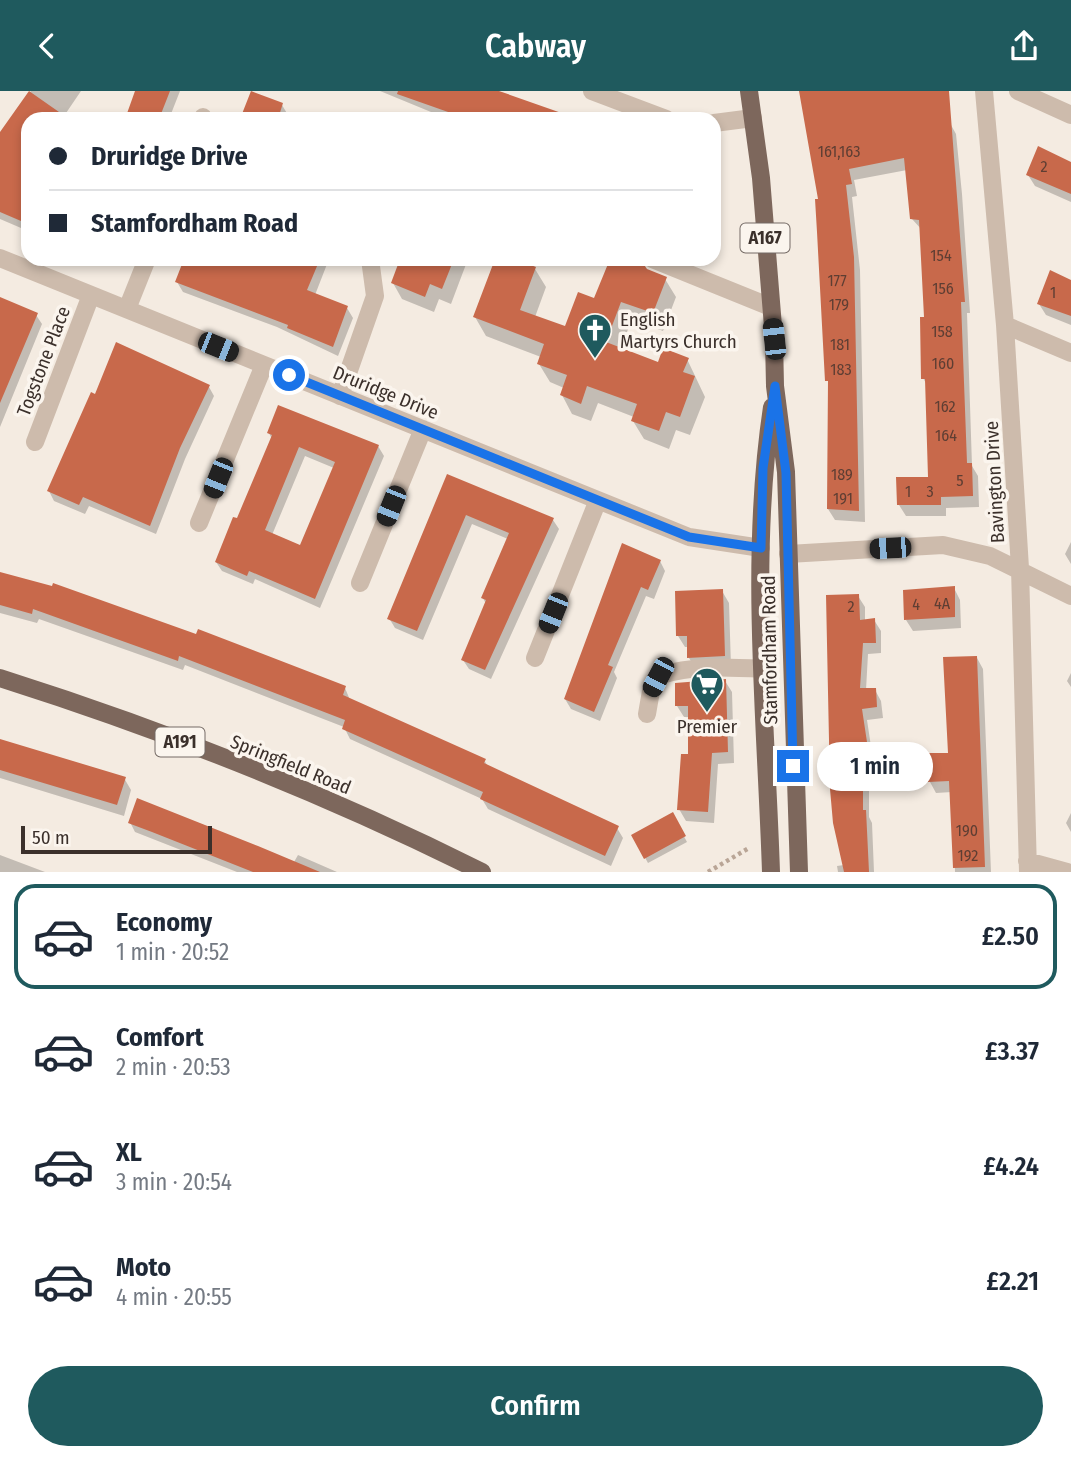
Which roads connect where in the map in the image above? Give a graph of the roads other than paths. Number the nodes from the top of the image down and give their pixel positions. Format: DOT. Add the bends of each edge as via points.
graph roads {
  1 [pos="592,91"];
  2 [pos="748,91"];
  3 [pos="984,91"];
  4 [pos="1018,91"];
  5 [pos="648,112"];
  6 [pos="1071,114"];
  7 [pos="753,118"];
  8 [pos="721,122"];
  9 [pos="0,258"];
  10 [pos="144,266"];
  11 [pos="371,266"];
  12 [pos="669,266"];
  13 [pos="91,295"];
  14 [pos="771,307"];
  15 [pos="127,309"];
  16 [pos="1005,325"];
  17 [pos="1071,353"];
  18 [pos="264,365"];
  19 [pos="775,386"];
  20 [pos="340,396"];
  21 [pos="423,429"];
  22 [pos="34,442"];
  23 [pos="598,500"];
  24 [pos="199,523"];
  25 [pos="761,548"];
  26 [pos="788,554"];
  27 [pos="1020,568"];
  28 [pos="360,583"];
  29 [pos="1071,596"];
  30 [pos="536,658"];
  31 [pos="764,669"];
  32 [pos="0,678"];
  33 [pos="647,714"];
  34 [pos="1028,866"];
  35 [pos="482,872"];
  36 [pos="771,872"];
  37 [pos="799,872"];
  38 [pos="1067,872"];
  1 -- 5 [label="street"];
  2 -- 7 [label="main road, Stamfordham Road / A167"];
  3 -- 16 [label="street, Bavington Drive"];
  4 -- 6 [label="street"];
  7 -- 8 [label="street"];
  7 -- 14 [label="main road, Stamfordham Road / A167"];
  9 -- 13 [label="street, Druridge Drive"];
  10 -- 15 [label="street"];
  11 -- 20 [label="street" via="375,296"];
  12 -- 14 [label="street"];
  13 -- 15 [label="street, Druridge Drive"];
  13 -- 22 [label="street, Togstone Place"];
  14 -- 19 [label="main road, Stamfordham Road / A167"];
  15 -- 18 [label="street, Druridge Drive"];
  16 -- 17 [label="street"];
  16 -- 27 [label="street, Bavington Drive"];
  18 -- 20 [label="street, Druridge Drive"];
  18 -- 24 [label="street"];
  19 -- 25 [label="main road, Stamfordham Road / A167" via="763,468"];
  19 -- 26 [label="main road, Stamfordham Road / A167" via="786,473"];
  20 -- 21 [label="street, Druridge Drive"];
  21 -- 23 [label="street, Druridge Drive"];
  21 -- 28 [label="street"];
  23 -- 25 [label="street, Druridge Drive" via="689,537"];
  23 -- 30 [label="street"];
  25 -- 31 [label="main road, Stamfordham Road / A167"];
  26 -- 27 [label="street" via="943,545 990,555"];
  26 -- 37 [label="main road, Stamfordham Road / A167"];
  27 -- 29 [label="street"];
  27 -- 34 [label="street, Bavington Drive"];
  31 -- 33 [label="street" via="725,666 658,677"];
  31 -- 36 [label="main road, Stamfordham Road / A167"];
  32 -- 35 [label="main road, Springfield Road / A191" via="82,703 256,772"];
  34 -- 38 [label="street"];
}
